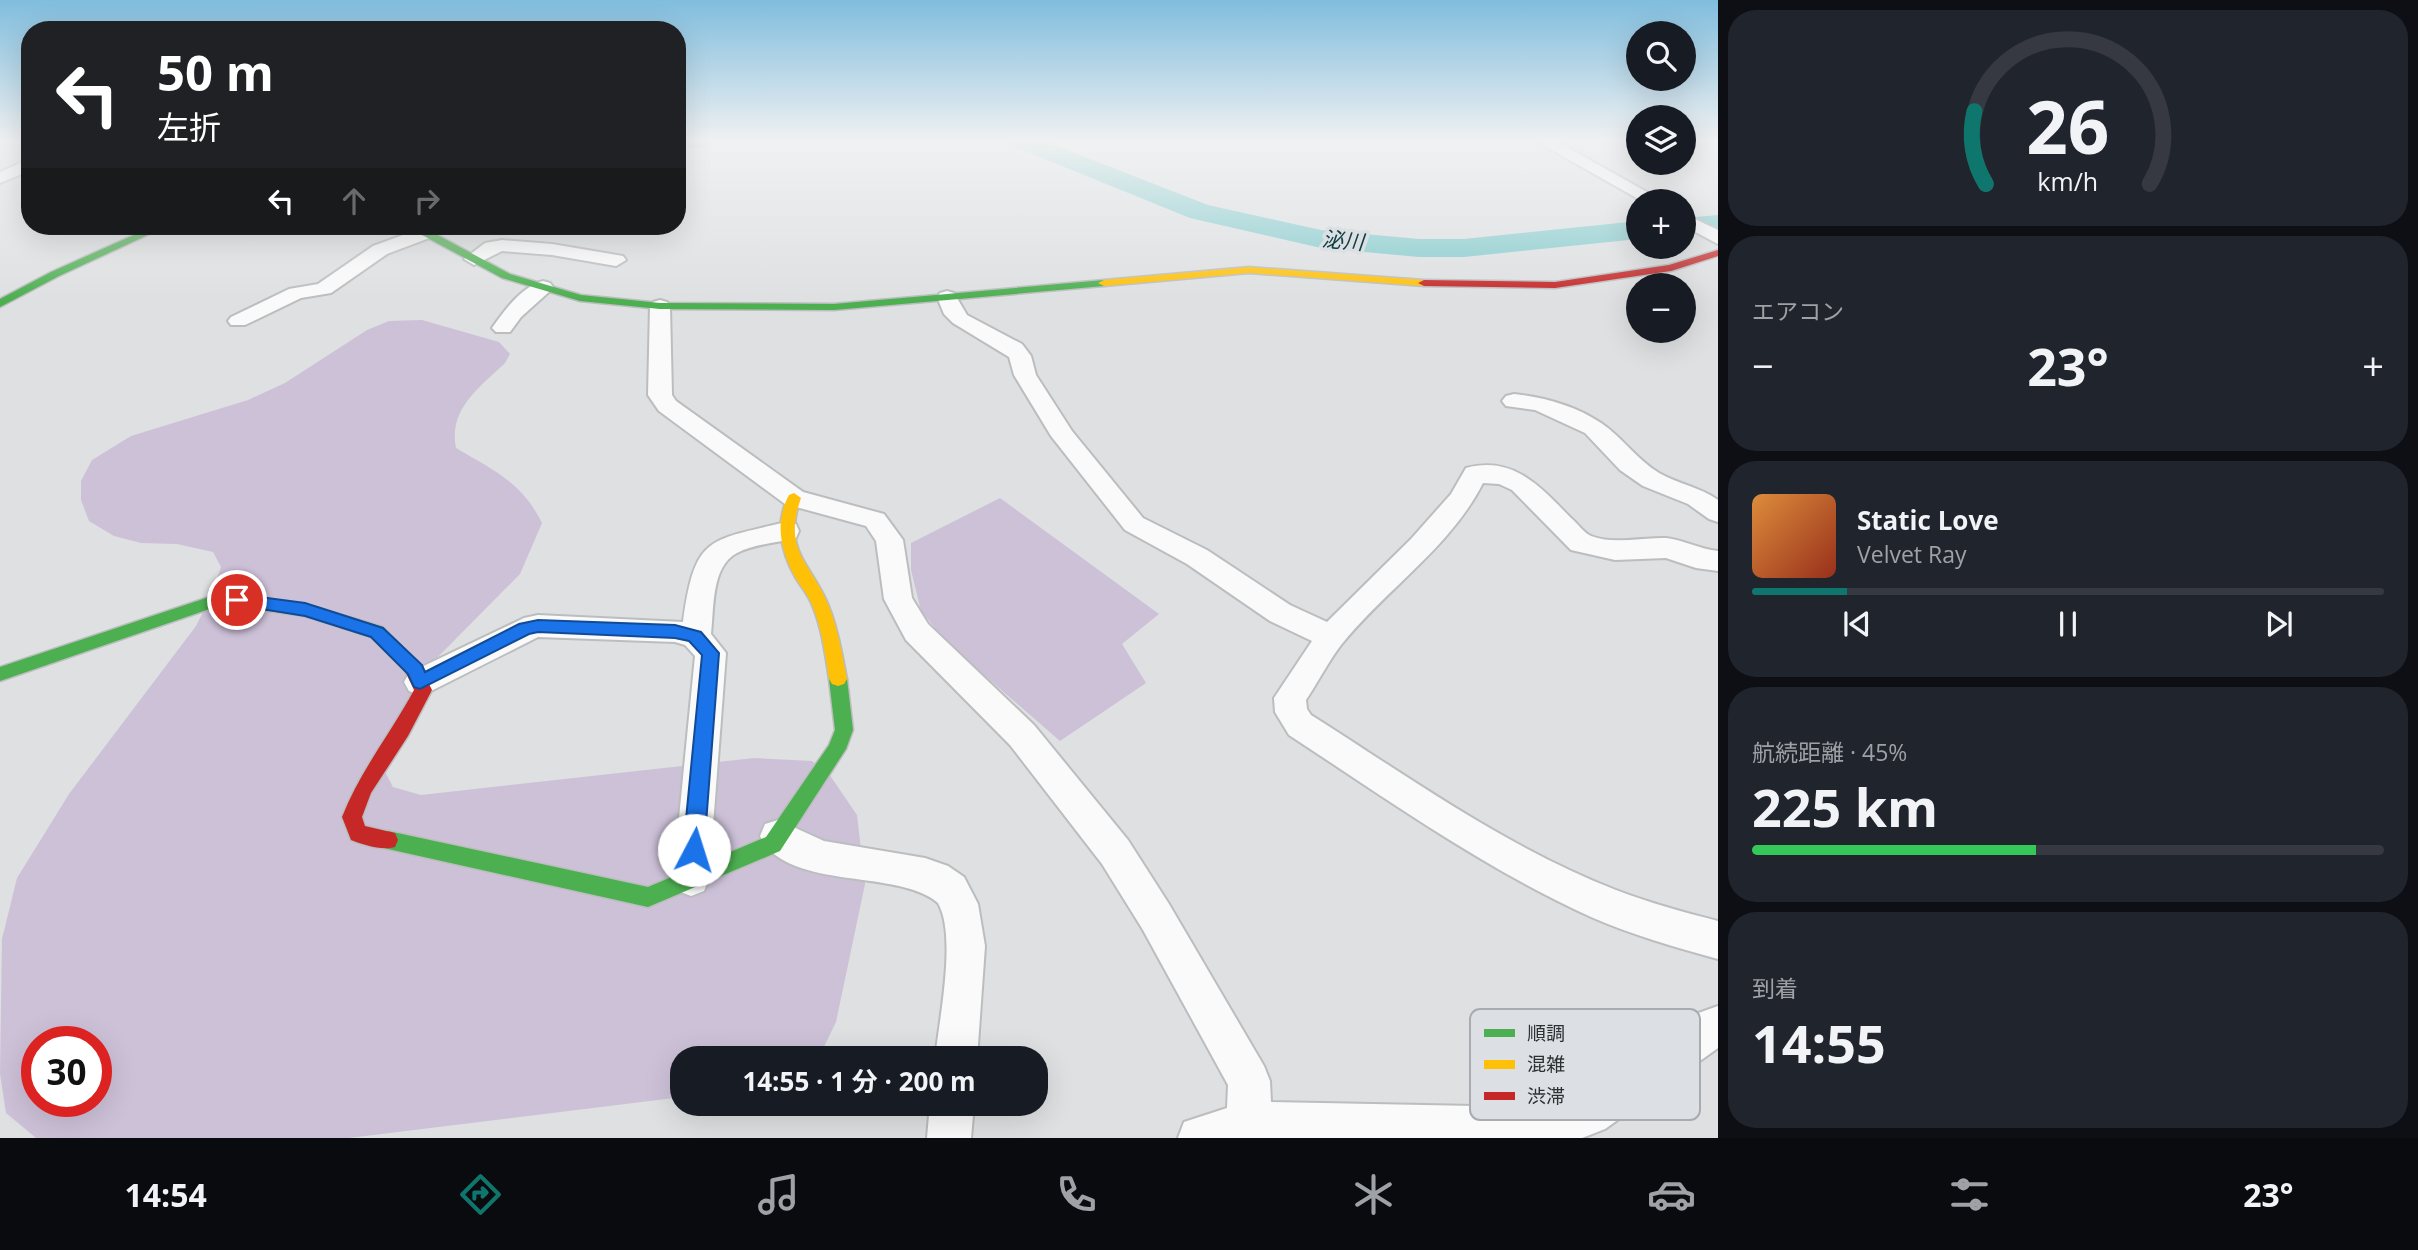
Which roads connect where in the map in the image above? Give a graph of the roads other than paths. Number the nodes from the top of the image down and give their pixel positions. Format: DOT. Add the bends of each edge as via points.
graph roads {
  1 [pos="142,235"];
  2 [pos="420,235"];
  3 [pos="429,235"];
  4 [pos="1718,253"];
  5 [pos="474,259"];
  6 [pos="617,260"];
  7 [pos="543,287"];
  8 [pos="947,298"];
  9 [pos="0,304"];
  10 [pos="660,306"];
  11 [pos="238,321"];
  12 [pos="503,328"];
  13 [pos="1514,401"];
  14 [pos="793,498"];
  15 [pos="1718,513"];
  16 [pos="786,531"];
  17 [pos="1718,561"];
  18 [pos="695,636"];
  19 [pos="1331,637"];
  20 [pos="0,674"];
  21 [pos="420,682"];
  22 [pos="778,836"];
  23 [pos="691,879"];
  24 [pos="1718,940"];
  25 [pos="1718,1027"];
  26 [pos="1700,1035"];
  27 [pos="957,1046"];
  28 [pos="951,1116"];
  29 [pos="1567,1120"];
  30 [pos="1244,1131"];
  31 [pos="949,1138"];
  32 [pos="1200,1138"];
  1 -- 9 [label="street"];
  2 -- 11 [label="street" via="380,250 324,289 296,293"];
  3 -- 5 [label="street"];
  4 -- 8 [label="street" via="1671,268 1555,285 1425,283 1249,270"];
  5 -- 6 [label="street" via="494,246 510,245"];
  5 -- 7 [label="street" via="506,276"];
  7 -- 10 [label="street" via="599,302"];
  7 -- 12 [label="street"];
  8 -- 10 [label="street" via="834,307"];
  8 -- 19 [label="street" via="960,319 1020,356 1024,375 1056,426 1133,524 1197,557 1280,613"];
  10 -- 14 [label="street" via="660,395 667,406"];
  13 -- 15 [label="street" via="1540,404 1593,428 1652,480 1697,498"];
  14 -- 16 [label="street"];
  14 -- 30 [label="street" via="875,520 889,540 898,599 916,632 1022,735 1115,852 1249,1082"];
  16 -- 18 [label="street" via="726,547 716,554 707,565"];
  16 -- 22 [label="street" via="799,570 818,599 835,658 844,730 837,749"];
  17 -- 19 [label="street" via="1668,548 1615,550 1581,542 1521,485 1504,476 1475,474 1462,499 1421,546"];
  18 -- 21 [label="street" via="675,631 538,626"];
  18 -- 23 [label="street" via="711,653"];
  19 -- 24 [label="street" via="1290,698 1300,725 1500,852 1596,899 1680,932"];
  20 -- 21 [label="street" via="221,599 305,610 377,632 415,670"];
  21 -- 23 [label="street" via="423,690 402,731 363,789 352,817 358,834 649,897"];
  22 -- 23 [label="street" via="773,844"];
  22 -- 27 [label="street" via="802,853 906,870 950,889 963,911 966,936"];
  25 -- 26 [label="street"];
  28 -- 31 [label="street"];
  29 -- 30 [label="street" via="1532,1129"];
  30 -- 32 [label="street"];
}
